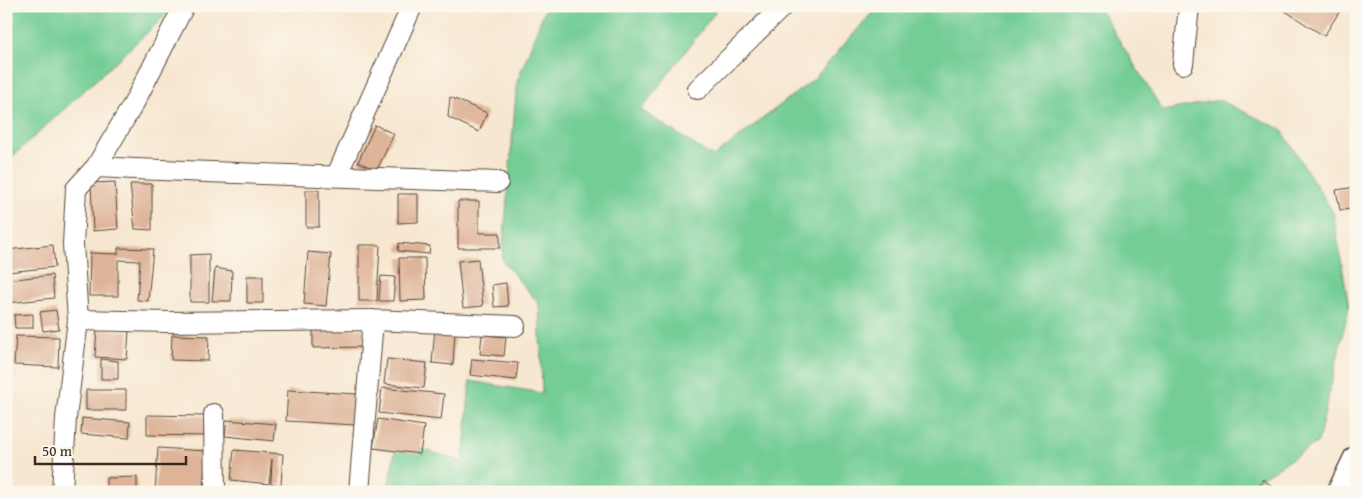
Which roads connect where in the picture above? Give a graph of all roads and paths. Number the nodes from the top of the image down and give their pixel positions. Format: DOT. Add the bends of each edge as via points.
graph roads {
  1 [pos="184,6"];
  2 [pos="412,6"];
  3 [pos="783,6"];
  4 [pos="1189,6"];
  5 [pos="1183,64"];
  6 [pos="698,90"];
  7 [pos="96,167"];
  8 [pos="337,176"];
  9 [pos="498,182"];
  10 [pos="78,320"];
  11 [pos="373,320"];
  12 [pos="515,326"];
  13 [pos="214,414"];
  14 [pos="1356,459"];
  15 [pos="62,492"];
  16 [pos="215,492"];
  17 [pos="359,492"];
  18 [pos="1340,492"];
  1 -- 7 [label="street" via="134,103"];
  2 -- 8 [label="street"];
  3 -- 6 [label="street"];
  4 -- 5 [label="street"];
  7 -- 8 [label="street"];
  7 -- 10 [label="street" via="76,189 73,244"];
  8 -- 9 [label="street"];
  10 -- 11 [label="street"];
  10 -- 15 [label="street" via="66,418"];
  11 -- 12 [label="street"];
  11 -- 17 [label="street"];
  13 -- 16 [label="street"];
  14 -- 18 [label="street"];
}
